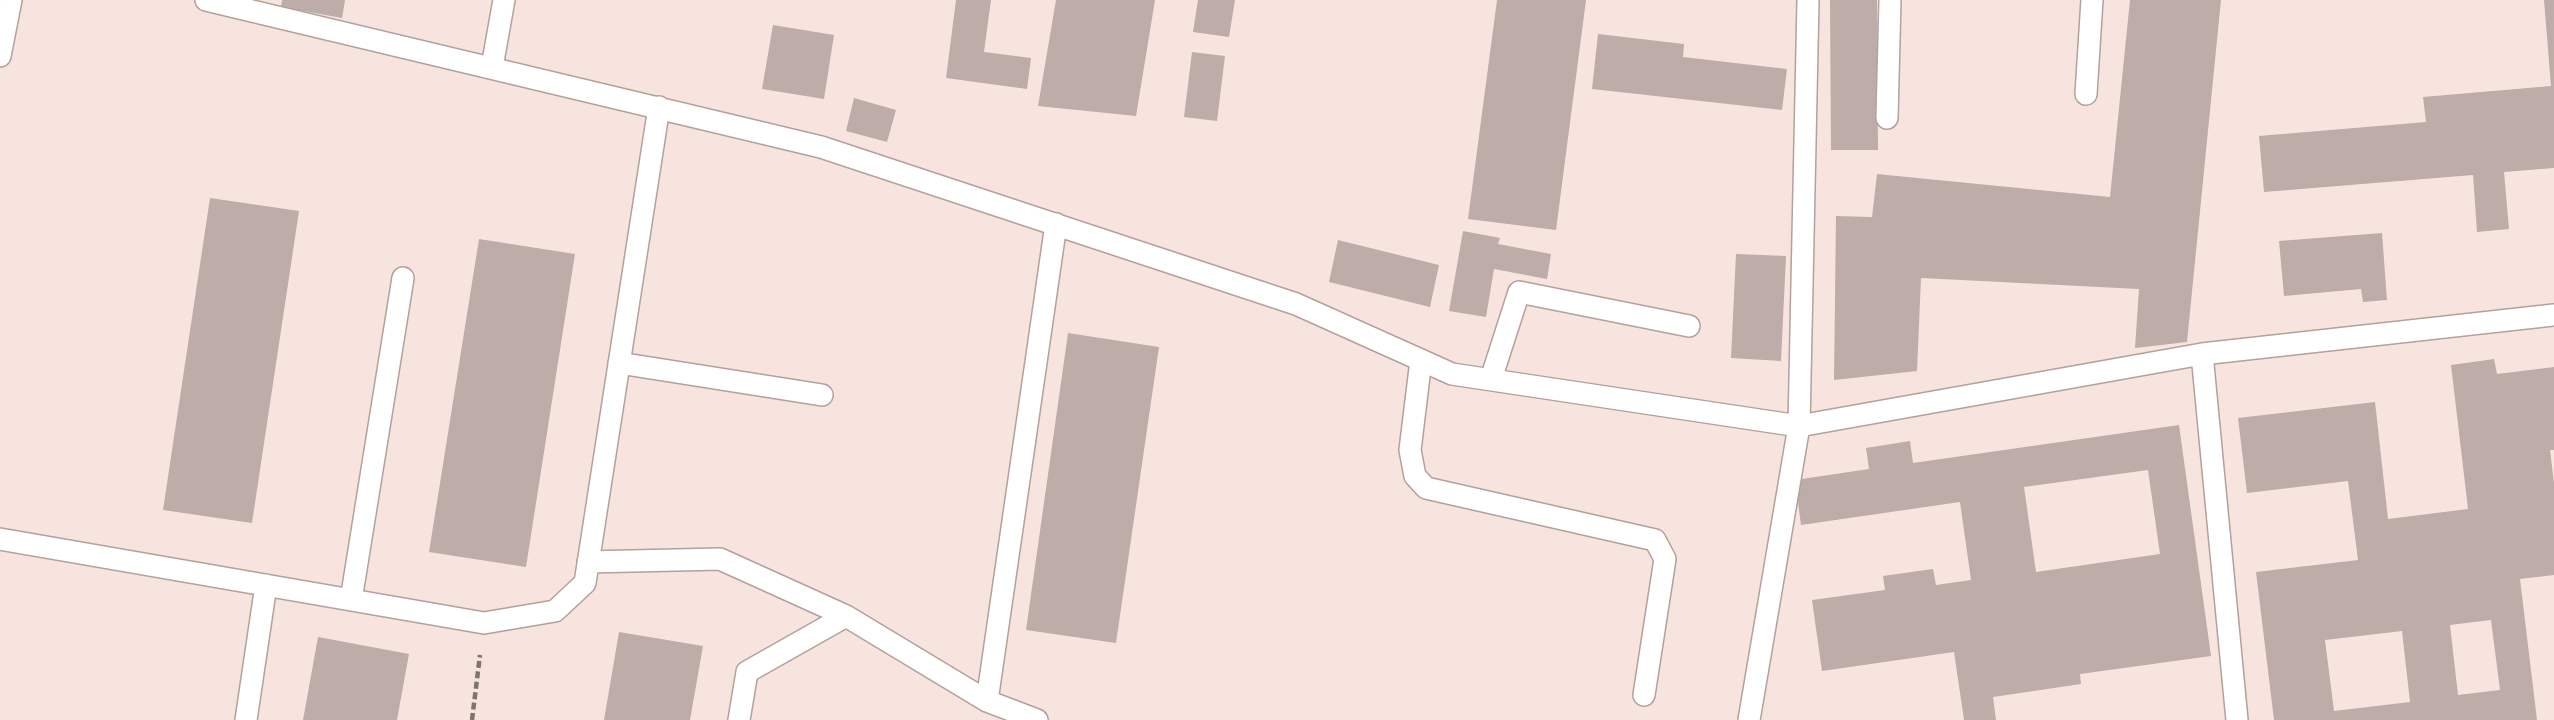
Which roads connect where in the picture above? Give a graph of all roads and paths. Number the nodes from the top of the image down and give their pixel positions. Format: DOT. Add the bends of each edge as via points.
graph roads {
  1 [pos="11,0"];
  2 [pos="206,0"];
  3 [pos="504,0"];
  4 [pos="1808,0"];
  5 [pos="1890,0"];
  6 [pos="2092,0"];
  7 [pos="0,55"];
  8 [pos="492,67"];
  9 [pos="2086,94"];
  10 [pos="659,107"];
  11 [pos="1887,118"];
  12 [pos="1056,224"];
  13 [pos="403,278"];
  14 [pos="2554,315"];
  15 [pos="1689,326"];
  16 [pos="2202,354"];
  17 [pos="1421,360"];
  18 [pos="619,363"];
  19 [pos="1491,379"];
  20 [pos="822,395"];
  21 [pos="1799,426"];
  22 [pos="0,539"];
  23 [pos="588,562"];
  24 [pos="266,585"];
  25 [pos="351,600"];
  26 [pos="846,616"];
  27 [pos="484,623"];
  28 [pos="1644,695"];
  29 [pos="987,701"];
  30 [pos="246,720"];
  31 [pos="472,720"];
  32 [pos="739,720"];
  33 [pos="1037,720"];
  34 [pos="1749,720"];
  35 [pos="2238,720"];
  1 -- 7 [label="lane"];
  2 -- 8 [label="lane"];
  3 -- 8 [label="lane"];
  4 -- 21 [label="lane"];
  5 -- 11 [label="lane"];
  6 -- 9 [label="lane"];
  8 -- 10 [label="lane"];
  10 -- 12 [label="lane" via="821,146"];
  10 -- 18 [label="lane"];
  12 -- 17 [label="lane" via="1296,304"];
  12 -- 29 [label="lane"];
  13 -- 25 [label="lane"];
  14 -- 16 [label="lane"];
  15 -- 19 [label="lane" via="1519,292"];
  16 -- 21 [label="lane"];
  16 -- 35 [label="lane"];
  17 -- 19 [label="lane" via="1452,374"];
  17 -- 28 [label="lane" via="1410,450 1415,476 1426,488 1655,540 1665,559"];
  18 -- 20 [label="lane"];
  18 -- 23 [label="lane"];
  19 -- 21 [label="lane"];
  21 -- 34 [label="lane"];
  22 -- 24 [label="lane"];
  23 -- 26 [label="lane" via="720,559"];
  23 -- 27 [label="lane" via="585,583 555,611"];
  24 -- 25 [label="lane"];
  24 -- 30 [label="lane"];
  25 -- 27 [label="lane"];
  26 -- 29 [label="lane"];
  26 -- 32 [label="lane" via="747,672"];
  27 -- 31 [label="path"];
  29 -- 33 [label="lane"];
}
